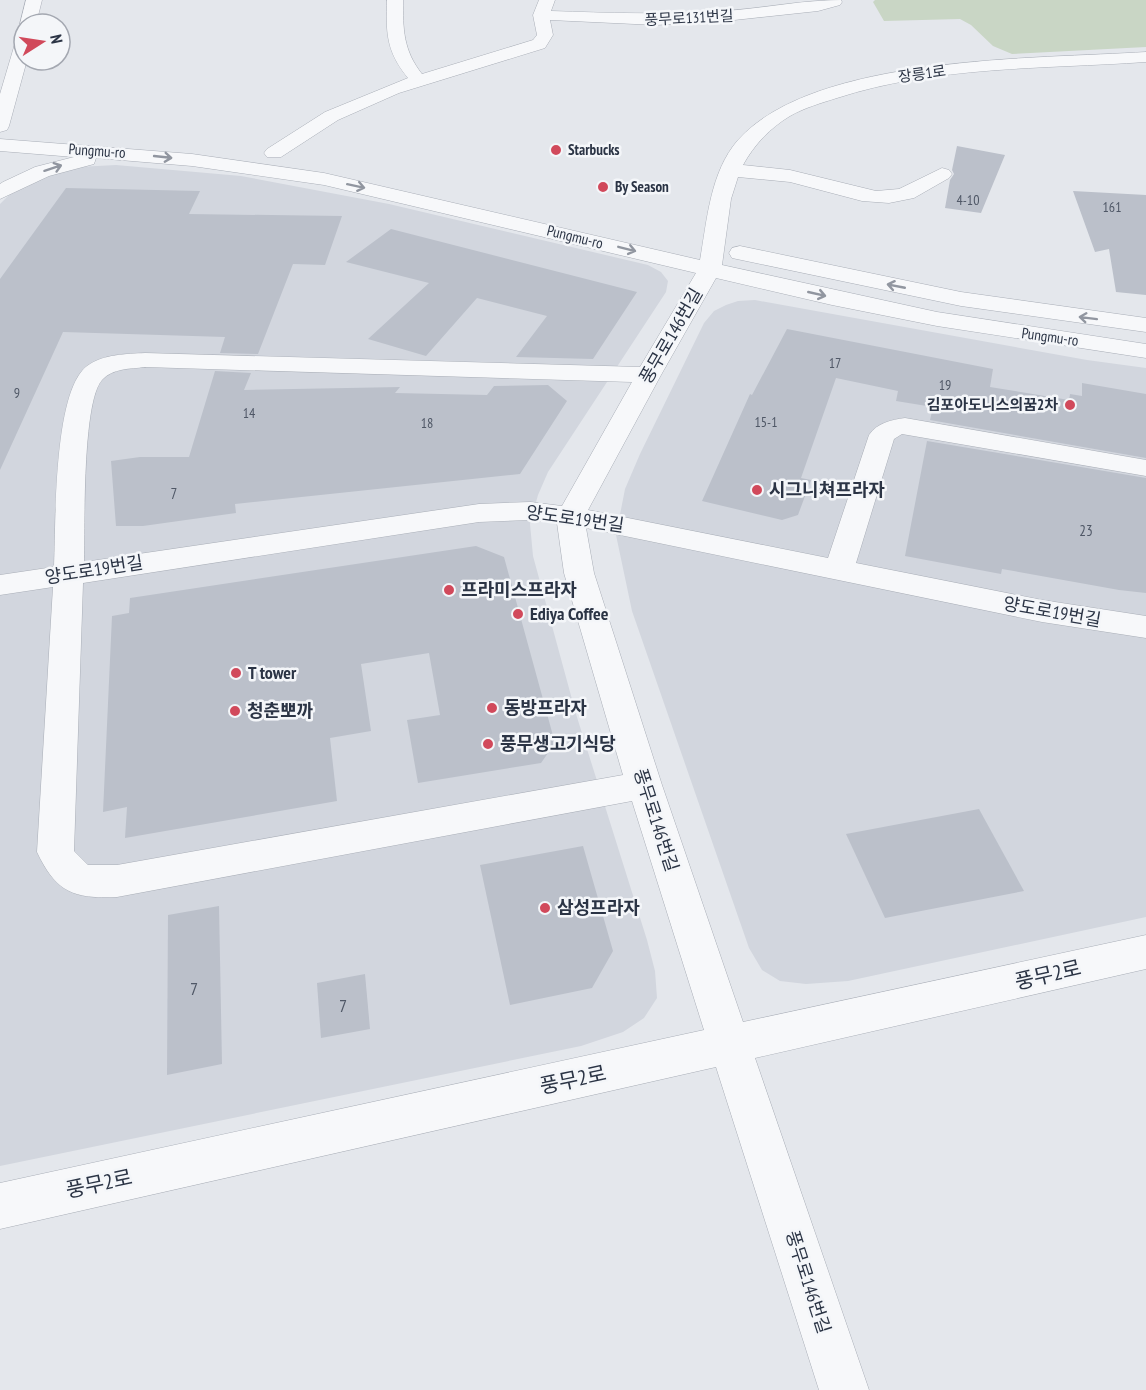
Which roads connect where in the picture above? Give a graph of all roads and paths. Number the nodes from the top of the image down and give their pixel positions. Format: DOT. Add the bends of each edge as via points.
graph roads {
  1 [pos="395,0"];
  2 [pos="833,0"];
  3 [pos="544,7"];
  4 [pos="1146,57"];
  5 [pos="17,72"];
  6 [pos="418,80"];
  7 [pos="1,140"];
  8 [pos="274,153"];
  9 [pos="131,154"];
  10 [pos="730,170"];
  11 [pos="942,174"];
  12 [pos="401,176"];
  13 [pos="0,193"];
  14 [pos="704,253"];
  15 [pos="1146,325"];
  16 [pos="1146,351"];
  17 [pos="648,375"];
  18 [pos="1146,468"];
  19 [pos="572,516"];
  20 [pos="840,568"];
  21 [pos="68,574"];
  22 [pos="0,585"];
  23 [pos="1146,627"];
  24 [pos="644,785"];
  25 [pos="1146,952"];
  26 [pos="729,1046"];
  27 [pos="0,1206"];
  28 [pos="844,1390"];
  1 -- 6 [label="street" via="396,49"];
  2 -- 3 [label="street, 풍무로131번길" via="829,5 679,20 620,20"];
  3 -- 6 [label="street, 풍무로131번길" via="545,35 539,44"];
  4 -- 10 [label="street, 장릉1로" via="956,69 862,84 783,112 744,145"];
  5 -- 7 [label="street"];
  6 -- 8 [label="street, 풍무로131번길" via="330,116"];
  7 -- 8 [label="street, Pungmu-ro" via="127,137"];
  7 -- 9 [label="street, Pungmu-ro"];
  8 -- 12 [label="street, Pungmu-ro"];
  13 -- 9 [label="street, one-way" via="55,167"];
  9 -- 14 [label="street, Pungmu-ro, one-way" via="324,179"];
  10 -- 11 [label="street" via="775,174 856,194 887,197 911,192"];
  10 -- 14 [label="street, 장릉1로"];
  15 -- 14 [label="street, Pungmu-ro, one-way" via="961,299"];
  14 -- 16 [label="street, Pungmu-ro, one-way" via="937,320"];
  14 -- 17 [label="street, 풍무로146번길"];
  17 -- 19 [label="street, 풍무로146번길"];
  17 -- 21 [label="street" via="145,360 107,364 93,372 79,404"];
  18 -- 20 [label="street" via="895,427 882,435"];
  19 -- 20 [label="street, 양도로19번길"];
  19 -- 21 [label="street, 양도로19번길" via="479,513"];
  19 -- 24 [label="street, 풍무로146번길" via="579,573"];
  20 -- 23 [label="street, 양도로19번길" via="1020,607"];
  21 -- 22 [label="street, 양도로19번길"];
  21 -- 24 [label="street" via="54,834 55,852 63,869 75,878 93,883 117,881"];
  24 -- 26 [label="street, 풍무로146번길"];
  25 -- 26 [label="street, 풍무2로"];
  26 -- 27 [label="street, 풍무2로"];
  26 -- 28 [label="street, 풍무로146번길"];
}
